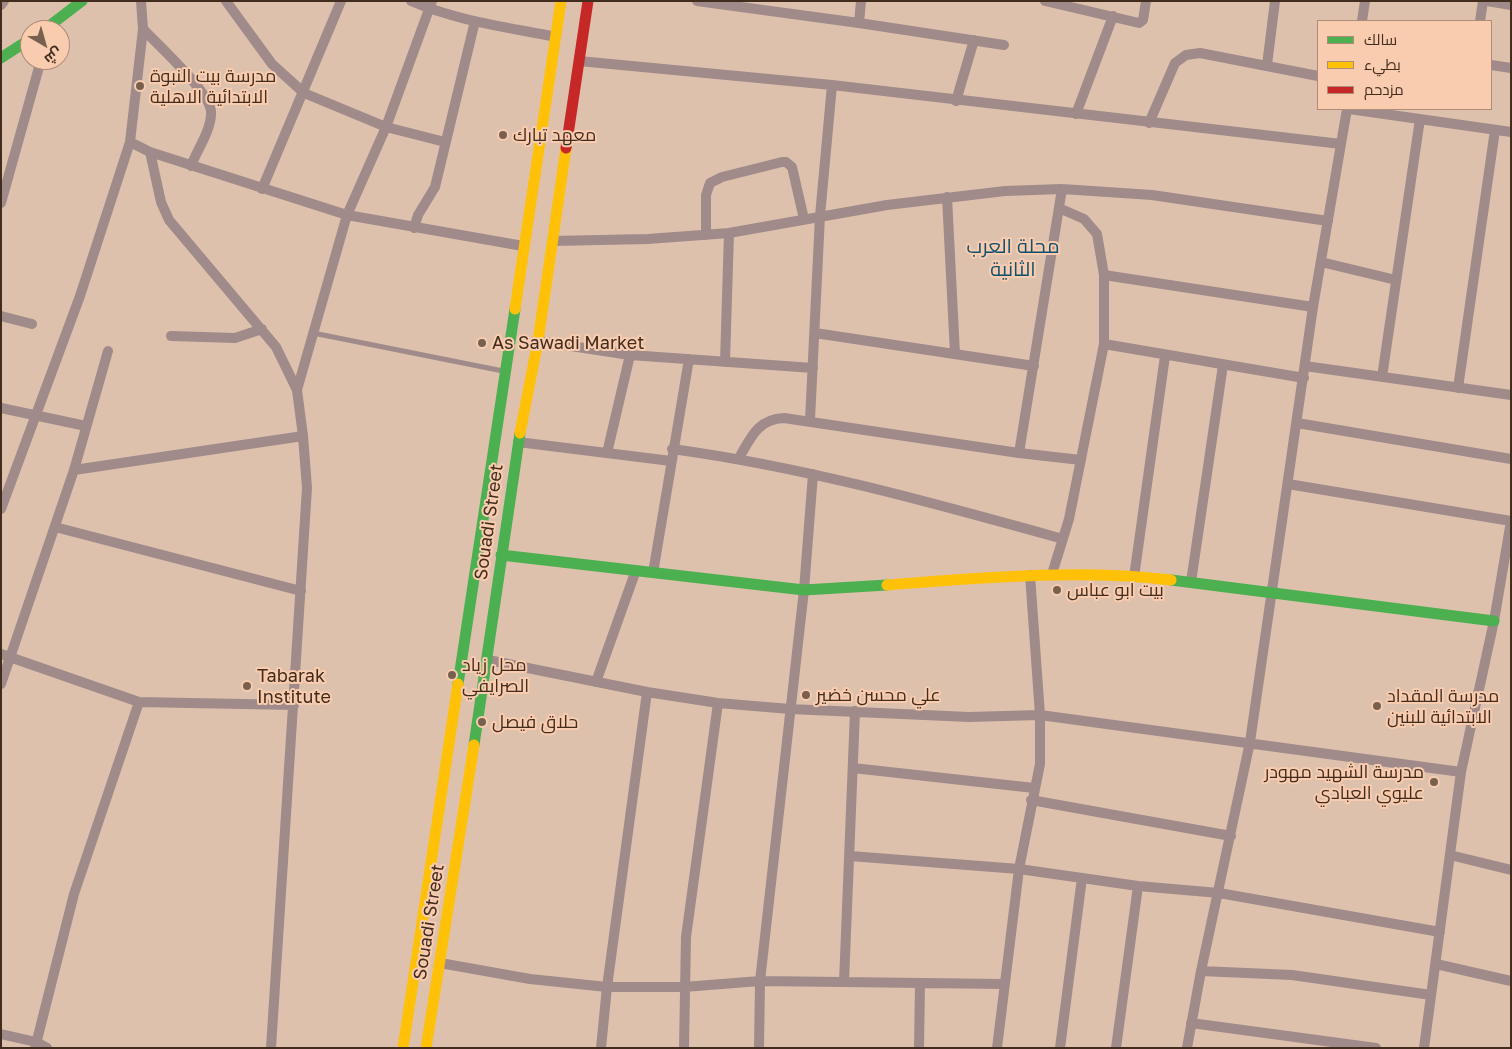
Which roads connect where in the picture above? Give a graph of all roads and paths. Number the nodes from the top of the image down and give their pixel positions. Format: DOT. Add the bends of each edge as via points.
graph roads {
  1 [pos="4,1"];
  2 [pos="82,1"];
  3 [pos="142,1"];
  4 [pos="226,1"];
  5 [pos="341,1"];
  6 [pos="411,1"];
  7 [pos="560,1"];
  8 [pos="588,1"];
  9 [pos="697,1"];
  10 [pos="861,1"];
  11 [pos="1045,1"];
  12 [pos="1146,1"];
  13 [pos="1274,1"];
  14 [pos="1365,1"];
  15 [pos="1483,1"];
  16 [pos="1487,1"];
  17 [pos="1,5"];
  18 [pos="431,5"];
  19 [pos="1511,5"];
  20 [pos="1113,16"];
  21 [pos="58,20"];
  22 [pos="1362,20"];
  23 [pos="1480,20"];
  24 [pos="475,21"];
  25 [pos="859,23"];
  26 [pos="143,29"];
  27 [pos="556,37"];
  28 [pos="974,40"];
  29 [pos="20,45"];
  30 [pos="1004,45"];
  31 [pos="2,56"];
  32 [pos="579,61"];
  33 [pos="1267,65"];
  34 [pos="1492,65"];
  35 [pos="1511,68"];
  36 [pos="38,70"];
  37 [pos="1317,76"];
  38 [pos="832,85"];
  39 [pos="304,93"];
  40 [pos="956,101"];
  41 [pos="1348,110"];
  42 [pos="1355,110"];
  43 [pos="1076,114"];
  44 [pos="1420,119"];
  45 [pos="1150,123"];
  46 [pos="386,127"];
  47 [pos="1495,130"];
  48 [pos="1511,132"];
  49 [pos="130,142"];
  50 [pos="445,142"];
  51 [pos="1341,144"];
  52 [pos="150,152"];
  53 [pos="191,166"];
  54 [pos="262,189"];
  55 [pos="1062,189"];
  56 [pos="3,190"];
  57 [pos="947,197"];
  58 [pos="1,203"];
  59 [pos="1059,208"];
  60 [pos="347,215"];
  61 [pos="820,216"];
  62 [pos="804,219"];
  63 [pos="1328,221"];
  64 [pos="414,228"];
  65 [pos="729,233"];
  66 [pos="706,235"];
  67 [pos="552,241"];
  68 [pos="523,246"];
  69 [pos="1321,262"];
  70 [pos="1104,275"];
  71 [pos="1396,280"];
  72 [pos="1313,307"];
  73 [pos="1,316"];
  74 [pos="32,324"];
  75 [pos="262,329"];
  76 [pos="312,333"];
  77 [pos="815,333"];
  78 [pos="171,336"];
  79 [pos="538,341"];
  80 [pos="1104,344"];
  81 [pos="108,350"];
  82 [pos="955,354"];
  83 [pos="630,355"];
  84 [pos="1165,356"];
  85 [pos="689,360"];
  86 [pos="725,362"];
  87 [pos="1223,365"];
  88 [pos="1034,366"];
  89 [pos="1305,366"];
  90 [pos="812,368"];
  91 [pos="517,374"];
  92 [pos="1382,377"];
  93 [pos="1304,378"];
  94 [pos="1458,388"];
  95 [pos="297,390"];
  96 [pos="1511,395"];
  97 [pos="1,408"];
  98 [pos="37,416"];
  99 [pos="810,420"];
  100 [pos="1297,423"];
  101 [pos="86,426"];
  102 [pos="303,436"];
  103 [pos="518,442"];
  104 [pos="672,449"];
  105 [pos="607,453"];
  106 [pos="1019,453"];
  107 [pos="740,458"];
  108 [pos="1511,459"];
  109 [pos="1081,460"];
  110 [pos="671,461"];
  111 [pos="74,470"];
  112 [pos="813,474"];
  113 [pos="1288,484"];
  114 [pos="4,493"];
  115 [pos="1,508"];
  116 [pos="1511,521"];
  117 [pos="55,527"];
  118 [pos="1063,539"];
  119 [pos="501,555"];
  120 [pos="636,570"];
  121 [pos="653,573"];
  122 [pos="1052,574"];
  123 [pos="1030,575"];
  124 [pos="1134,577"];
  125 [pos="1191,582"];
  126 [pos="804,590"];
  127 [pos="302,591"];
  128 [pos="1274,591"];
  129 [pos="1494,622"];
  130 [pos="6,656"];
  131 [pos="488,660"];
  132 [pos="596,682"];
  133 [pos="1,684"];
  134 [pos="647,692"];
  135 [pos="139,702"];
  136 [pos="718,703"];
  137 [pos="294,706"];
  138 [pos="790,709"];
  139 [pos="855,711"];
  140 [pos="1040,715"];
  141 [pos="1250,742"];
  142 [pos="853,768"];
  143 [pos="1461,772"];
  144 [pos="1034,788"];
  145 [pos="1031,800"];
  146 [pos="1231,836"];
  147 [pos="1450,855"];
  148 [pos="850,856"];
  149 [pos="1019,869"];
  150 [pos="1511,870"];
  151 [pos="1082,878"];
  152 [pos="1138,886"];
  153 [pos="1219,893"];
  154 [pos="1440,932"];
  155 [pos="440,962"];
  156 [pos="1436,964"];
  157 [pos="1201,972"];
  158 [pos="760,981"];
  159 [pos="1511,981"];
  160 [pos="844,982"];
  161 [pos="920,983"];
  162 [pos="1004,984"];
  163 [pos="684,987"];
  164 [pos="607,988"];
  165 [pos="1431,994"];
  166 [pos="1191,1023"];
  167 [pos="1,1034"];
  168 [pos="36,1045"];
  169 [pos="47,1048"];
  170 [pos="271,1048"];
  171 [pos="403,1048"];
  172 [pos="426,1048"];
  173 [pos="602,1048"];
  174 [pos="684,1048"];
  175 [pos="759,1048"];
  176 [pos="918,1048"];
  177 [pos="997,1048"];
  178 [pos="1060,1048"];
  179 [pos="1116,1048"];
  180 [pos="1187,1048"];
  181 [pos="1376,1048"];
  182 [pos="1424,1048"];
  1 -- 17 [label="street"];
  2 -- 21 [label="main road"];
  3 -- 26 [label="street"];
  4 -- 39 [label="street" via="272,64"];
  5 -- 39 [label="street"];
  6 -- 18 [label="street"];
  7 -- 27 [label="main road, Souadi Street"];
  8 -- 32 [label="main road, Souadi Street"];
  9 -- 25 [label="street"];
  10 -- 25 [label="street"];
  11 -- 20 [label="street"];
  12 -- 20 [label="street" via="1143,20 1139,23"];
  13 -- 33 [label="street"];
  14 -- 22 [label="street"];
  15 -- 23 [label="street"];
  16 -- 19 [label="street"];
  18 -- 24 [label="street"];
  18 -- 46 [label="street"];
  20 -- 43 [label="street"];
  24 -- 27 [label="street"];
  24 -- 50 [label="street"];
  25 -- 28 [label="street"];
  26 -- 49 [label="street"];
  26 -- 53 [label="street" via="201,90 211,105 210,121"];
  27 -- 68 [label="main road, Souadi Street"];
  28 -- 30 [label="street"];
  28 -- 40 [label="street"];
  29 -- 31 [label="main road"];
  32 -- 38 [label="street"];
  32 -- 67 [label="main road, Souadi Street"];
  33 -- 37 [label="street"];
  33 -- 45 [label="street" via="1200,53 1186,55 1175,63"];
  34 -- 35 [label="street"];
  36 -- 56 [label="street"];
  38 -- 40 [label="street"];
  38 -- 61 [label="street"];
  39 -- 46 [label="street"];
  39 -- 54 [label="street"];
  40 -- 43 [label="street"];
  41 -- 51 [label="street"];
  42 -- 44 [label="street"];
  43 -- 45 [label="street"];
  44 -- 47 [label="street"];
  44 -- 71 [label="street"];
  45 -- 51 [label="street"];
  46 -- 50 [label="street"];
  46 -- 60 [label="street"];
  47 -- 48 [label="street"];
  47 -- 94 [label="street"];
  49 -- 52 [label="street"];
  49 -- 98 [label="street"];
  50 -- 64 [label="street" via="433,194 418,215"];
  51 -- 63 [label="street"];
  52 -- 53 [label="street"];
  52 -- 75 [label="street" via="161,202 169,220"];
  53 -- 54 [label="street"];
  54 -- 60 [label="street"];
  55 -- 57 [label="street"];
  55 -- 59 [label="street"];
  55 -- 63 [label="street" via="1152,195"];
  56 -- 58 [label="street"];
  57 -- 61 [label="street"];
  57 -- 82 [label="street"];
  59 -- 70 [label="street" via="1092,225 1100,244"];
  59 -- 88 [label="street"];
  60 -- 64 [label="street"];
  60 -- 76 [label="street"];
  61 -- 62 [label="street"];
  61 -- 77 [label="street"];
  62 -- 65 [label="street"];
  62 -- 66 [label="street" via="792,167 790,163 782,162 722,176 710,183 706,195"];
  63 -- 69 [label="street"];
  64 -- 68 [label="street"];
  65 -- 66 [label="street"];
  65 -- 86 [label="street"];
  66 -- 67 [label="street"];
  67 -- 79 [label="main road, Souadi Street"];
  68 -- 91 [label="main road, Souadi Street"];
  69 -- 71 [label="street"];
  69 -- 72 [label="street"];
  70 -- 72 [label="street"];
  70 -- 80 [label="street"];
  71 -- 92 [label="street"];
  72 -- 89 [label="street"];
  73 -- 74 [label="street"];
  75 -- 78 [label="street" via="235,338"];
  75 -- 95 [label="street" via="276,347"];
  76 -- 91 [label="lane"];
  76 -- 95 [label="street"];
  77 -- 82 [label="street"];
  77 -- 90 [label="street"];
  79 -- 83 [label="street"];
  79 -- 91 [label="main road, Souadi Street"];
  80 -- 84 [label="street"];
  80 -- 109 [label="street"];
  81 -- 101 [label="street"];
  82 -- 88 [label="street"];
  83 -- 85 [label="street"];
  83 -- 105 [label="street"];
  84 -- 87 [label="street"];
  84 -- 124 [label="street"];
  85 -- 86 [label="street"];
  85 -- 104 [label="street"];
  86 -- 90 [label="street"];
  87 -- 93 [label="street"];
  87 -- 125 [label="street"];
  88 -- 106 [label="street"];
  89 -- 92 [label="street"];
  89 -- 93 [label="street"];
  90 -- 99 [label="street"];
  91 -- 103 [label="main road, Souadi Street"];
  91 -- 171 [label="main road, Souadi Street"];
  92 -- 94 [label="street"];
  93 -- 100 [label="street"];
  94 -- 96 [label="street"];
  95 -- 102 [label="street"];
  97 -- 98 [label="street"];
  98 -- 101 [label="street"];
  98 -- 114 [label="street"];
  99 -- 106 [label="street"];
  99 -- 107 [label="street" via="779,418 764,422"];
  100 -- 108 [label="street"];
  100 -- 113 [label="street"];
  101 -- 111 [label="street"];
  102 -- 111 [label="street"];
  102 -- 127 [label="street" via="307,488"];
  103 -- 105 [label="street"];
  103 -- 119 [label="main road, Souadi Street"];
  104 -- 107 [label="street"];
  104 -- 110 [label="street"];
  105 -- 110 [label="street"];
  106 -- 109 [label="street"];
  107 -- 112 [label="street"];
  109 -- 118 [label="street"];
  110 -- 121 [label="street"];
  111 -- 117 [label="street"];
  112 -- 118 [label="street" via="882,489"];
  112 -- 126 [label="street"];
  113 -- 116 [label="street"];
  113 -- 128 [label="street"];
  114 -- 115 [label="street"];
  116 -- 129 [label="street"];
  117 -- 127 [label="street"];
  117 -- 130 [label="street"];
  118 -- 122 [label="street"];
  119 -- 120 [label="main road"];
  119 -- 131 [label="main road, Souadi Street"];
  120 -- 121 [label="main road"];
  120 -- 132 [label="street"];
  121 -- 126 [label="main road"];
  122 -- 123 [label="main road"];
  122 -- 124 [label="main road"];
  123 -- 126 [label="main road"];
  123 -- 140 [label="street"];
  124 -- 125 [label="main road"];
  125 -- 128 [label="main road"];
  126 -- 138 [label="street"];
  127 -- 137 [label="street"];
  128 -- 129 [label="main road"];
  128 -- 141 [label="street"];
  129 -- 143 [label="street"];
  130 -- 133 [label="street"];
  130 -- 135 [label="street"];
  131 -- 132 [label="street"];
  131 -- 155 [label="main road, Souadi Street"];
  132 -- 134 [label="street"];
  134 -- 136 [label="street"];
  134 -- 164 [label="street"];
  135 -- 137 [label="street"];
  135 -- 168 [label="street" via="74,894"];
  136 -- 138 [label="street"];
  136 -- 163 [label="street" via="686,937"];
  137 -- 170 [label="street"];
  138 -- 139 [label="street"];
  138 -- 158 [label="street"];
  139 -- 140 [label="street" via="970,717"];
  139 -- 142 [label="street"];
  140 -- 141 [label="street"];
  140 -- 144 [label="street" via="1040,764"];
  141 -- 143 [label="street"];
  141 -- 146 [label="street"];
  142 -- 144 [label="street"];
  142 -- 148 [label="street"];
  143 -- 147 [label="street"];
  144 -- 145 [label="street"];
  145 -- 146 [label="street"];
  145 -- 149 [label="street"];
  146 -- 153 [label="street"];
  147 -- 150 [label="street"];
  147 -- 154 [label="street"];
  148 -- 149 [label="street"];
  148 -- 160 [label="street"];
  149 -- 151 [label="street"];
  149 -- 162 [label="street"];
  151 -- 152 [label="street"];
  151 -- 178 [label="street"];
  152 -- 153 [label="street"];
  152 -- 179 [label="street"];
  153 -- 154 [label="street"];
  153 -- 157 [label="street"];
  154 -- 156 [label="street"];
  155 -- 164 [label="street" via="530,980"];
  155 -- 172 [label="main road, Souadi Street"];
  156 -- 159 [label="street"];
  156 -- 165 [label="street"];
  157 -- 165 [label="street" via="1292,975"];
  157 -- 166 [label="street"];
  158 -- 160 [label="street"];
  158 -- 163 [label="street"];
  158 -- 175 [label="street"];
  160 -- 161 [label="street"];
  161 -- 162 [label="street"];
  161 -- 176 [label="street"];
  162 -- 177 [label="street"];
  163 -- 164 [label="street"];
  163 -- 174 [label="street"];
  164 -- 173 [label="street"];
  165 -- 182 [label="street"];
  166 -- 180 [label="street"];
  166 -- 181 [label="street"];
  167 -- 168 [label="street"];
  168 -- 169 [label="street"];
}
